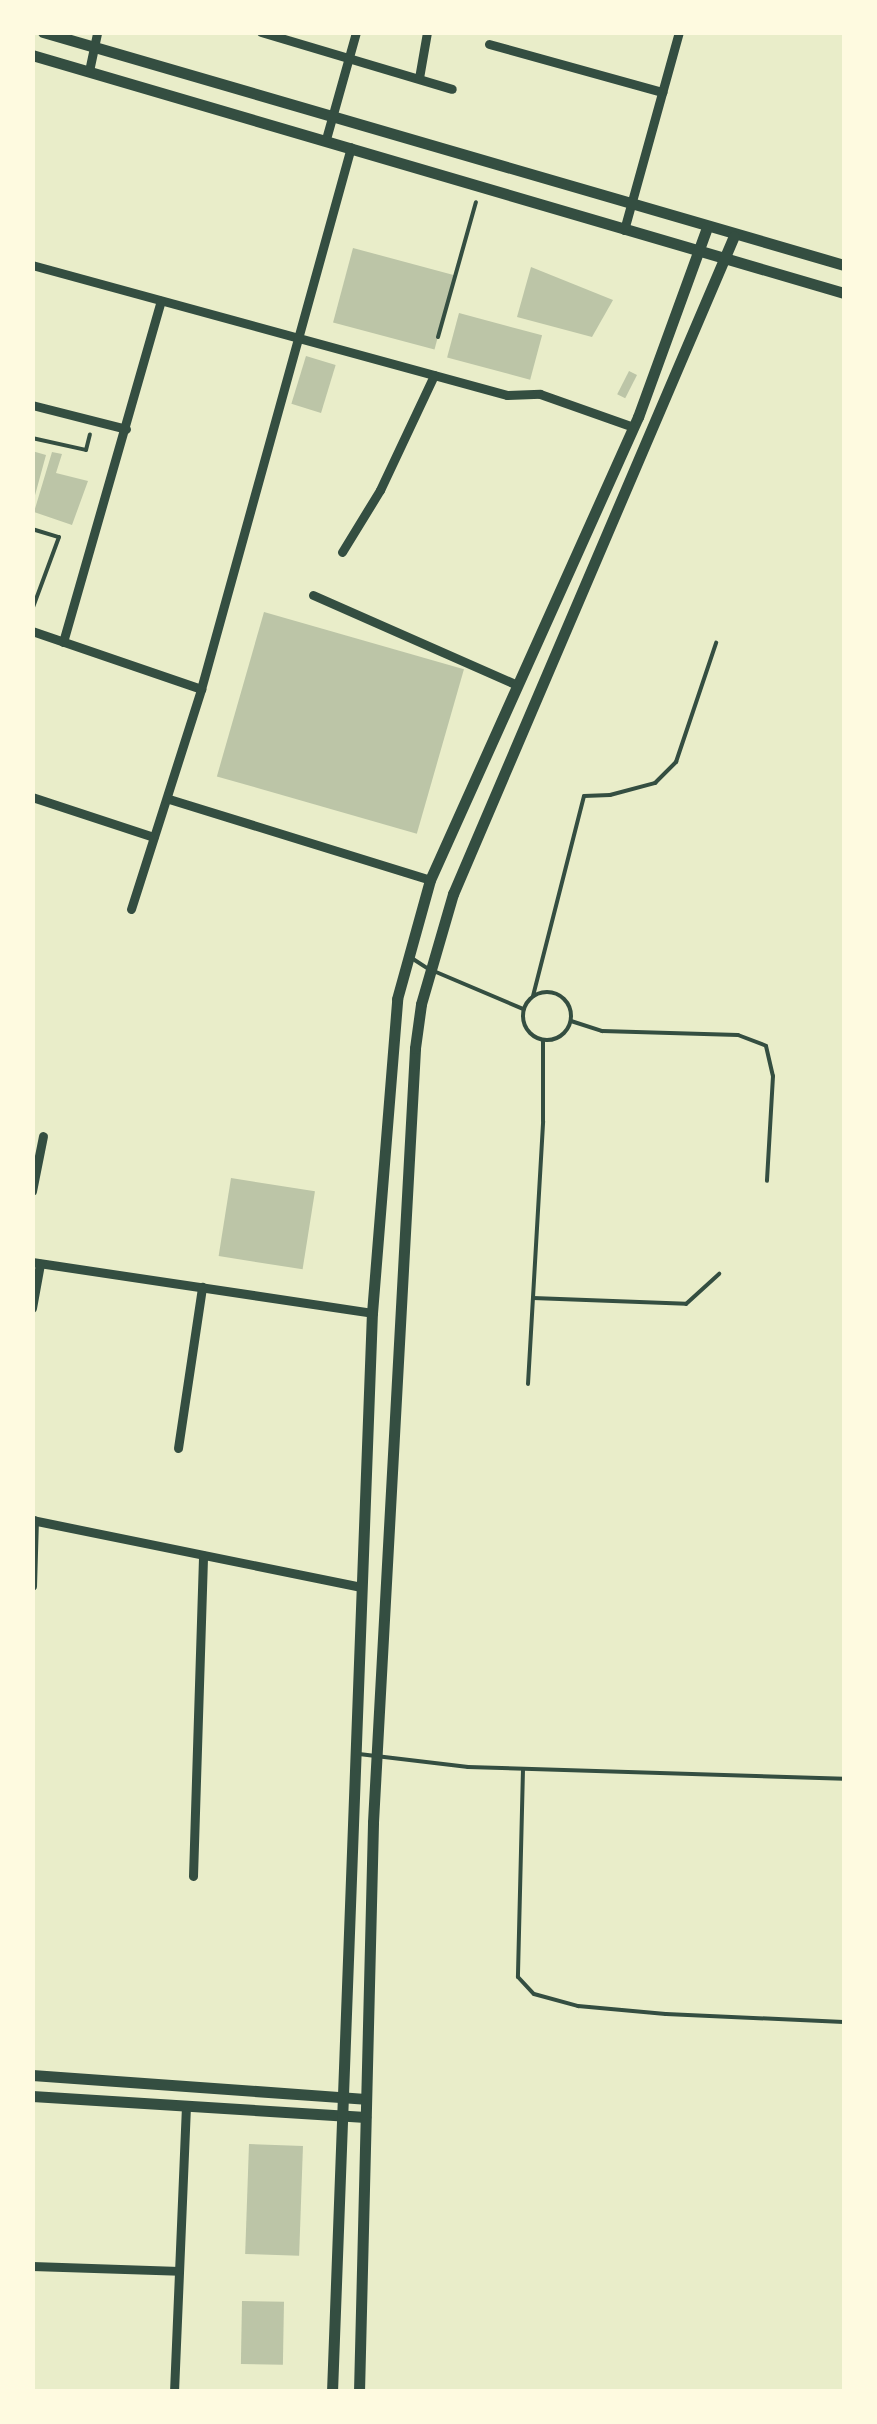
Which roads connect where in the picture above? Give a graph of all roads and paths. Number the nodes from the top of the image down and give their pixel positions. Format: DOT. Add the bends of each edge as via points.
graph roads {
  1 [pos="43,32"];
  2 [pos="97,32"];
  3 [pos="261,32"];
  4 [pos="356,32"];
  5 [pos="427,32"];
  6 [pos="679,32"];
  7 [pos="488,44"];
  8 [pos="94,46"];
  9 [pos="32,55"];
  10 [pos="351,59"];
  11 [pos="89,71"];
  12 [pos="418,78"];
  13 [pos="452,89"];
  14 [pos="662,92"];
  15 [pos="333,116"];
  16 [pos="326,139"];
  17 [pos="350,147"];
  18 [pos="481,186"];
  19 [pos="630,206"];
  20 [pos="706,228"];
  21 [pos="624,230"];
  22 [pos="734,236"];
  23 [pos="698,253"];
  24 [pos="724,261"];
  25 [pos="32,264"];
  26 [pos="844,266"];
  27 [pos="844,293"];
  28 [pos="162,301"];
  29 [pos="298,337"];
  30 [pos="438,337"];
  31 [pos="434,375"];
  32 [pos="32,405"];
  33 [pos="634,427"];
  34 [pos="126,429"];
  35 [pos="78,431"];
  36 [pos="32,438"];
  37 [pos="32,528"];
  38 [pos="342,552"];
  39 [pos="313,595"];
  40 [pos="33,610"];
  41 [pos="32,632"];
  42 [pos="64,642"];
  43 [pos="716,644"];
  44 [pos="518,685"];
  45 [pos="201,689"];
  46 [pos="32,797"];
  47 [pos="169,799"];
  48 [pos="154,838"];
  49 [pos="430,880"];
  50 [pos="131,908"];
  51 [pos="406,955"];
  52 [pos="429,969"];
  53 [pos="533,996"];
  54 [pos="523,1009"];
  55 [pos="571,1021"];
  56 [pos="543,1040"];
  57 [pos="43,1136"];
  58 [pos="767,1181"];
  59 [pos="32,1191"];
  60 [pos="36,1263"];
  61 [pos="719,1274"];
  62 [pos="202,1287"];
  63 [pos="534,1298"];
  64 [pos="32,1308"];
  65 [pos="372,1313"];
  66 [pos="528,1384"];
  67 [pos="178,1448"];
  68 [pos="33,1520"];
  69 [pos="203,1554"];
  70 [pos="32,1586"];
  71 [pos="361,1587"];
  72 [pos="354,1753"];
  73 [pos="377,1756"];
  74 [pos="523,1769"];
  75 [pos="844,1779"];
  76 [pos="193,1876"];
  77 [pos="844,2022"];
  78 [pos="32,2075"];
  79 [pos="32,2096"];
  80 [pos="340,2098"];
  81 [pos="365,2099"];
  82 [pos="186,2106"];
  83 [pos="339,2116"];
  84 [pos="365,2117"];
  85 [pos="32,2266"];
  86 [pos="178,2271"];
  87 [pos="174,2392"];
  88 [pos="332,2392"];
  89 [pos="359,2392"];
  1 -- 8 [label="street"];
  2 -- 8 [label="street"];
  3 -- 10 [label="street"];
  4 -- 10 [label="street"];
  5 -- 12 [label="street"];
  6 -- 14 [label="street"];
  7 -- 14 [label="street"];
  8 -- 11 [label="street"];
  8 -- 15 [label="street"];
  9 -- 11 [label="street"];
  10 -- 12 [label="street"];
  10 -- 15 [label="street"];
  11 -- 16 [label="street"];
  12 -- 13 [label="street"];
  14 -- 19 [label="street"];
  15 -- 16 [label="street"];
  15 -- 19 [label="street"];
  16 -- 17 [label="street"];
  17 -- 18 [label="street"];
  17 -- 29 [label="street"];
  18 -- 21 [label="street"];
  18 -- 30 [label="path"];
  19 -- 20 [label="street"];
  19 -- 21 [label="street"];
  20 -- 22 [label="street"];
  20 -- 23 [label="street"];
  21 -- 23 [label="street"];
  22 -- 24 [label="street"];
  22 -- 26 [label="street"];
  23 -- 24 [label="street"];
  23 -- 33 [label="street"];
  24 -- 27 [label="street"];
  24 -- 52 [label="street" via="453,894"];
  25 -- 28 [label="street"];
  28 -- 29 [label="street"];
  28 -- 34 [label="street"];
  29 -- 31 [label="street"];
  29 -- 45 [label="street"];
  31 -- 33 [label="street" via="507,395 540,394"];
  31 -- 38 [label="street" via="380,490"];
  32 -- 34 [label="street"];
  33 -- 44 [label="street"];
  34 -- 42 [label="street"];
  35 -- 36 [label="path" via="93,435 86,450"];
  37 -- 40 [label="path" via="60,537"];
  39 -- 44 [label="street"];
  41 -- 42 [label="street"];
  42 -- 45 [label="street"];
  43 -- 53 [label="lane" via="676,762 655,783 584,796"];
  44 -- 49 [label="street"];
  45 -- 47 [label="street"];
  46 -- 48 [label="street"];
  47 -- 48 [label="street"];
  47 -- 49 [label="street"];
  48 -- 50 [label="street"];
  49 -- 51 [label="street"];
  51 -- 52 [label="lane"];
  51 -- 65 [label="street" via="391,1045"];
  52 -- 54 [label="lane"];
  52 -- 73 [label="street" via="414,1048"];
  53 -- 54 [label="lane"];
  53 -- 55 [label="lane" via="549,992 564,998"];
  54 -- 56 [label="lane" via="528,1032"];
  55 -- 56 [label="lane" via="564,1034"];
  55 -- 58 [label="lane" via="602,1031 738,1035 766,1046 772,1076"];
  56 -- 63 [label="lane"];
  57 -- 59 [label="street"];
  60 -- 62 [label="street"];
  60 -- 64 [label="street"];
  61 -- 63 [label="lane" via="686,1304"];
  62 -- 65 [label="street"];
  62 -- 67 [label="street"];
  63 -- 66 [label="lane"];
  65 -- 71 [label="street"];
  68 -- 69 [label="street"];
  68 -- 70 [label="street"];
  69 -- 71 [label="street"];
  69 -- 76 [label="street"];
  71 -- 72 [label="street"];
  72 -- 73 [label="lane"];
  72 -- 80 [label="street"];
  73 -- 74 [label="lane"];
  73 -- 81 [label="street"];
  74 -- 75 [label="lane"];
  74 -- 77 [label="lane" via="518,1977 534,1994 631,2011"];
  78 -- 80 [label="street"];
  79 -- 82 [label="street"];
  80 -- 81 [label="street"];
  80 -- 83 [label="street"];
  81 -- 84 [label="street"];
  82 -- 83 [label="street"];
  82 -- 86 [label="street"];
  83 -- 84 [label="street"];
  83 -- 88 [label="street"];
  84 -- 89 [label="street"];
  85 -- 86 [label="street"];
  86 -- 87 [label="street"];
}
